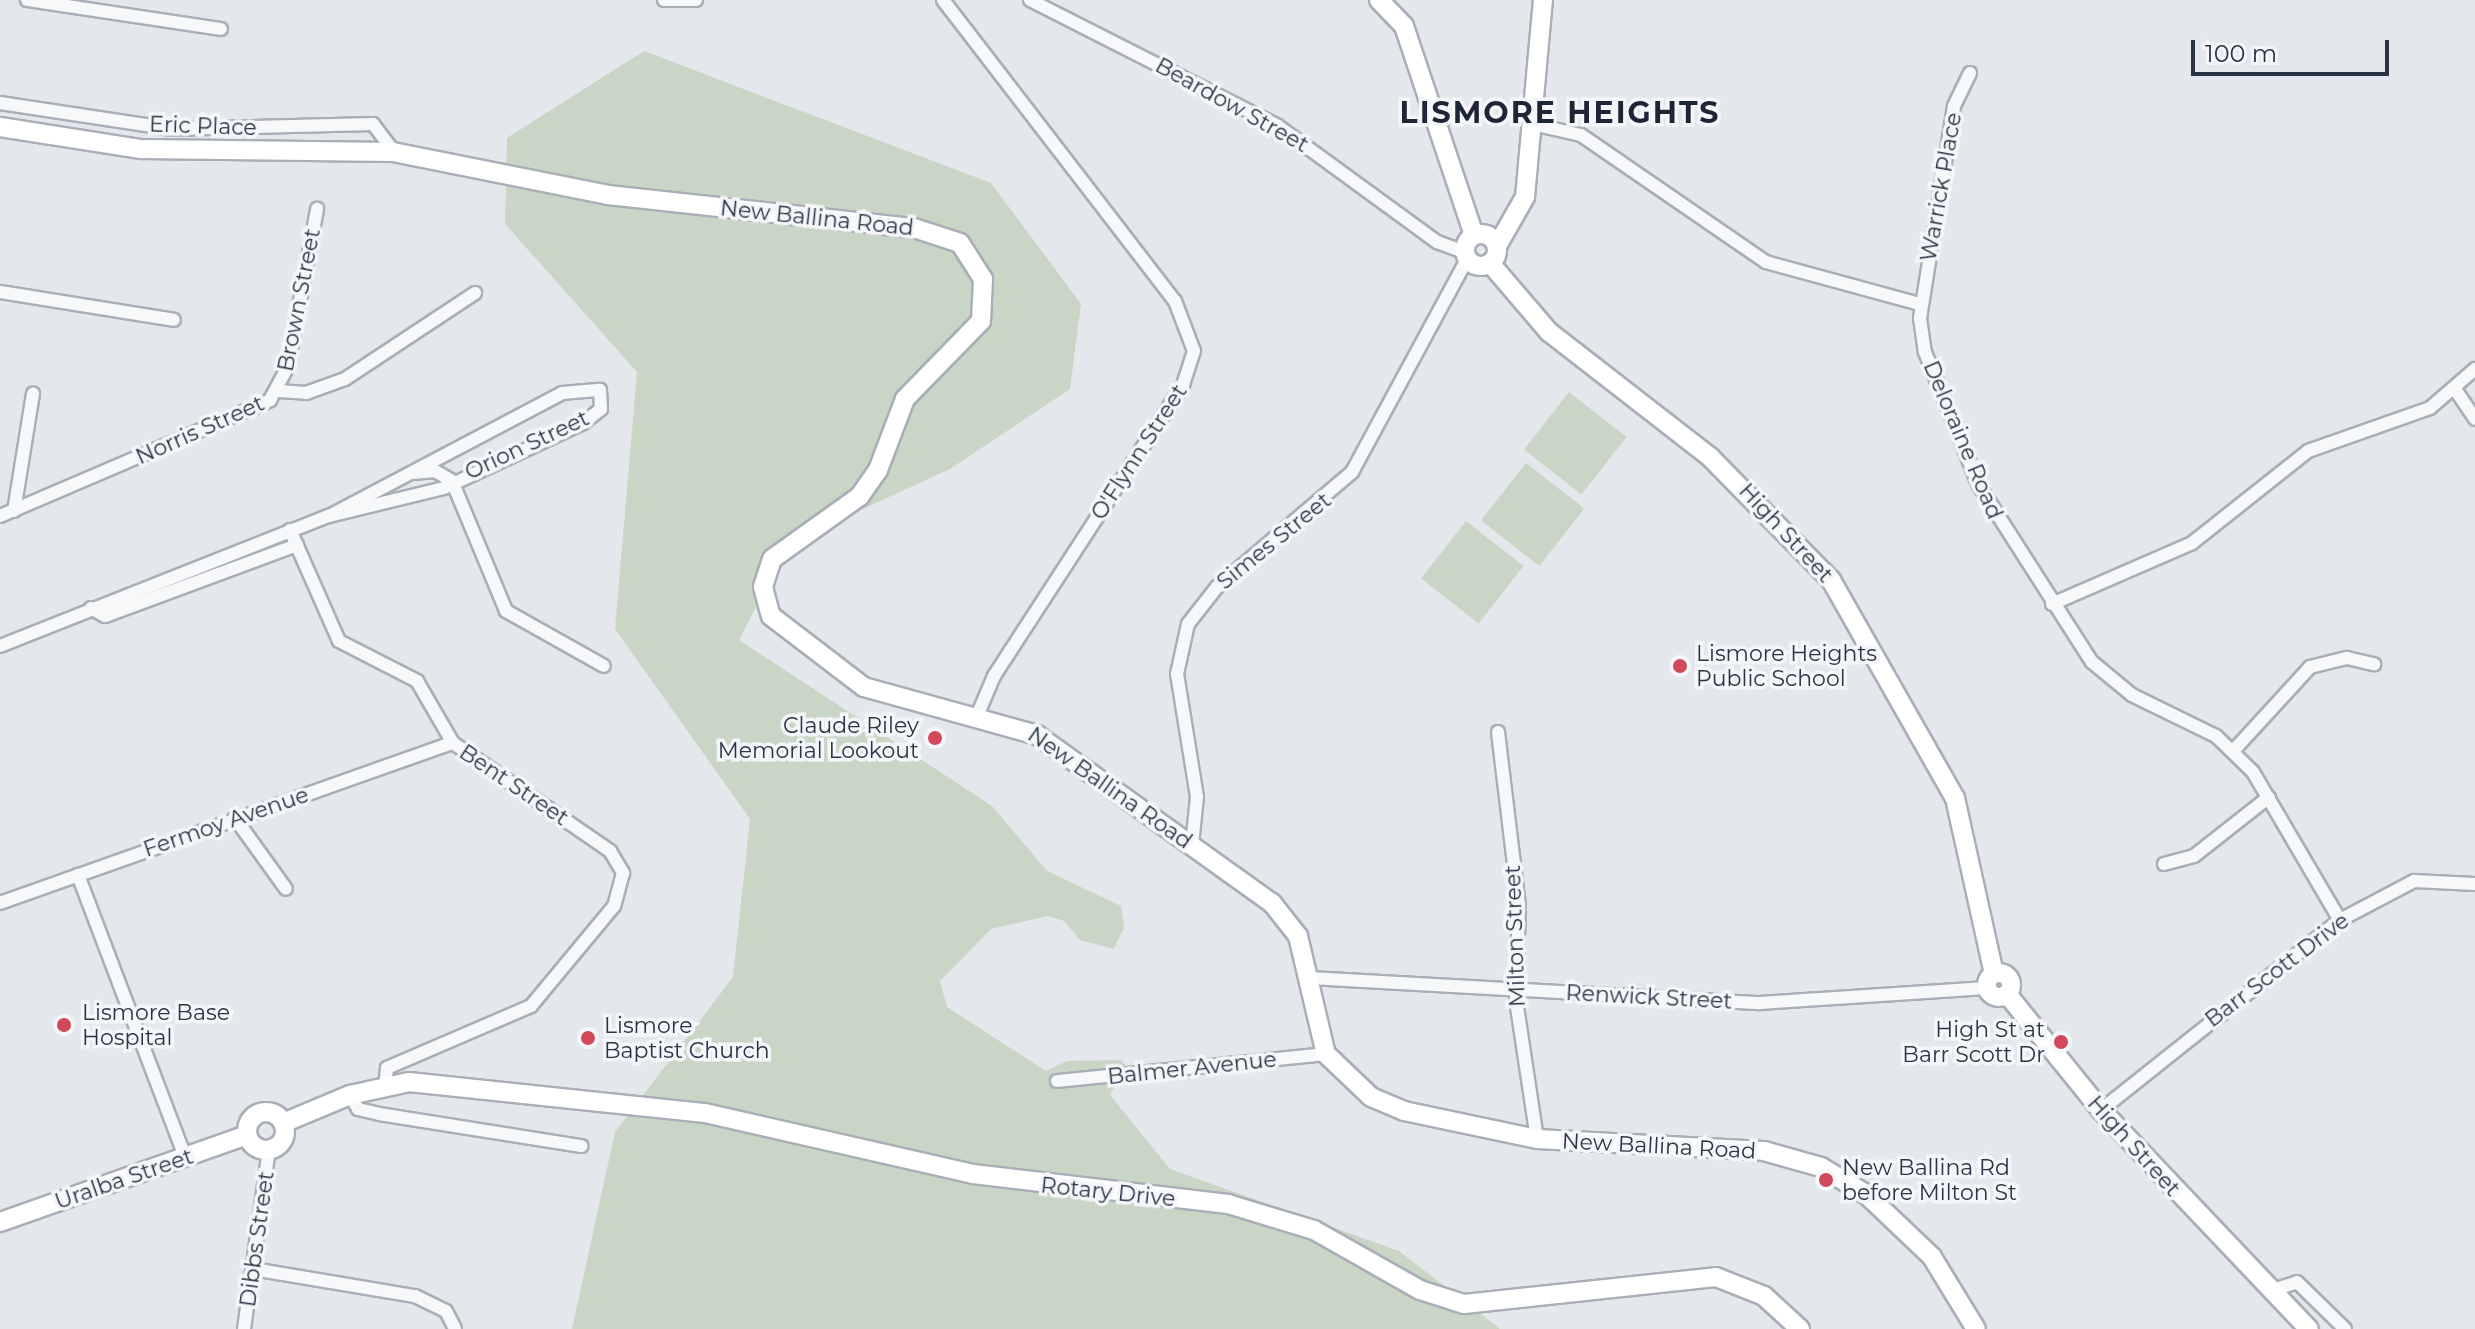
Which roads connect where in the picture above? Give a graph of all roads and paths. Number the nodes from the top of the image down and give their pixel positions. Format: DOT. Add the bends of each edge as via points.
graph roads {
  1 [pos="27,0"];
  2 [pos="664,0"];
  3 [pos="696,0"];
  4 [pos="943,0"];
  5 [pos="1030,0"];
  6 [pos="1379,0"];
  7 [pos="1543,0"];
  8 [pos="221,29"];
  9 [pos="1970,73"];
  10 [pos="0,103"];
  11 [pos="1532,124"];
  12 [pos="0,127"];
  13 [pos="394,152"];
  14 [pos="317,209"];
  15 [pos="1474,235"];
  16 [pos="1494,255"];
  17 [pos="1466,256"];
  18 [pos="0,292"];
  19 [pos="475,293"];
  20 [pos="1920,304"];
  21 [pos="174,320"];
  22 [pos="2475,369"];
  23 [pos="2455,389"];
  24 [pos="279,391"];
  25 [pos="33,394"];
  26 [pos="2475,419"];
  27 [pos="406,474"];
  28 [pos="452,481"];
  29 [pos="14,511"];
  30 [pos="0,516"];
  31 [pos="329,516"];
  32 [pos="290,530"];
  33 [pos="297,545"];
  34 [pos="2052,604"];
  35 [pos="91,608"];
  36 [pos="0,646"];
  37 [pos="2374,664"];
  38 [pos="604,666"];
  39 [pos="977,716"];
  40 [pos="1498,732"];
  41 [pos="453,743"];
  42 [pos="2234,750"];
  43 [pos="2269,797"];
  44 [pos="235,818"];
  45 [pos="1192,845"];
  46 [pos="2164,864"];
  47 [pos="78,875"];
  48 [pos="2475,884"];
  49 [pos="286,889"];
  50 [pos="0,903"];
  51 [pos="2340,920"];
  52 [pos="1310,978"];
  53 [pos="1990,981"];
  54 [pos="1516,991"];
  55 [pos="1326,1054"];
  56 [pos="1057,1081"];
  57 [pos="385,1086"];
  58 [pos="350,1095"];
  59 [pos="2101,1110"];
  60 [pos="283,1123"];
  61 [pos="247,1135"];
  62 [pos="1537,1139"];
  63 [pos="581,1146"];
  64 [pos="269,1149"];
  65 [pos="185,1157"];
  66 [pos="0,1222"];
  67 [pos="253,1269"];
  68 [pos="2270,1291"];
  69 [pos="2305,1327"];
  70 [pos="244,1329"];
  71 [pos="455,1329"];
  72 [pos="1800,1329"];
  73 [pos="1976,1329"];
  74 [pos="2345,1329"];
  1 -- 8 [label="street"];
  2 -- 3 [label="street"];
  4 -- 39 [label="street, O'Flynn Street" via="1175,301 1194,351 1183,385 994,676"];
  5 -- 17 [label="street, Beardow Street" via="1278,126 1437,242"];
  6 -- 15 [label="street" via="1404,26"];
  7 -- 11 [label="street"];
  9 -- 20 [label="street, Warrick Place" via="1954,106"];
  10 -- 13 [label="street, Eric Place" via="172,129 373,124"];
  11 -- 16 [label="street" via="1522,210"];
  11 -- 20 [label="street" via="1581,135 1766,262"];
  12 -- 13 [label="street, New Ballina Road" via="141,149"];
  13 -- 39 [label="street, New Ballina Road" via="608,195 914,228 968,251 986,300 971,339 905,399 878,470 860,496 781,549 763,587 771,616 845,676 909,703"];
  14 -- 24 [label="street, Brown Street"];
  15 -- 16 [label="street" via="1488,235"];
  15 -- 17 [label="street"];
  16 -- 17 [label="street"];
  16 -- 53 [label="street, High Street" via="1549,332 1744,487 1831,580 1955,798"];
  17 -- 45 [label="street, Simes Street" via="1352,472 1217,587 1188,624 1177,674 1197,797"];
  18 -- 21 [label="street"];
  19 -- 24 [label="street, Norris Street" via="345,379 306,393"];
  20 -- 34 [label="street, Deloraine Road" via="1925,352 1978,484"];
  22 -- 23 [label="street"];
  23 -- 26 [label="street"];
  23 -- 34 [label="street" via="2430,408 2308,451 2192,543"];
  24 -- 29 [label="street, Norris Street" via="258,407"];
  25 -- 29 [label="street"];
  27 -- 28 [label="street" via="435,471"];
  27 -- 28 [label="street, Orion Street" via="562,393 600,390 601,409 583,423"];
  27 -- 31 [label="street, Orion Street"];
  28 -- 31 [label="street, Orion Street"];
  28 -- 38 [label="street" via="506,611"];
  29 -- 30 [label="street, Norris Street"];
  31 -- 32 [label="street, Orion Street"];
  32 -- 33 [label="street, Bent Street"];
  32 -- 35 [label="street, Orion Street"];
  33 -- 35 [label="street" via="105,616"];
  33 -- 41 [label="street, Bent Street" via="339,641 417,681"];
  34 -- 42 [label="street, Deloraine Road" via="2109,678"];
  35 -- 36 [label="street, Orion Street"];
  37 -- 42 [label="street" via="2347,658 2310,667"];
  39 -- 45 [label="street, New Ballina Road" via="1037,735"];
  40 -- 54 [label="street, Milton Street" via="1519,905"];
  41 -- 44 [label="street, Fermoy Avenue"];
  41 -- 57 [label="street, Bent Street" via="610,851 623,873 614,906 531,1006 387,1068"];
  42 -- 43 [label="street, Deloraine Road"];
  43 -- 46 [label="street" via="2194,856"];
  43 -- 51 [label="street, Deloraine Road"];
  44 -- 47 [label="street, Fermoy Avenue"];
  44 -- 49 [label="street"];
  45 -- 52 [label="street, New Ballina Road" via="1284,916"];
  47 -- 50 [label="street, Fermoy Avenue"];
  47 -- 65 [label="street"];
  48 -- 51 [label="street, Barr Scott Drive" via="2414,881"];
  51 -- 59 [label="street, Barr Scott Drive"];
  52 -- 54 [label="street, Renwick Street"];
  52 -- 55 [label="street, New Ballina Road"];
  53 -- 54 [label="street, Renwick Street" via="1810,1003"];
  53 -- 59 [label="street, High Street" via="2009,978 2007,994"];
  54 -- 62 [label="street, Milton Street"];
  55 -- 56 [label="street, Balmer Avenue"];
  55 -- 62 [label="street, New Ballina Road" via="1357,1087 1388,1106"];
  57 -- 58 [label="street, Uralba Street"];
  57 -- 72 [label="street, Rotary Drive" via="430,1082 705,1113 973,1174 1228,1204 1314,1230 1420,1290 1464,1304 1716,1277 1764,1296"];
  58 -- 60 [label="street, Uralba Street"];
  58 -- 63 [label="street" via="358,1109 379,1114"];
  59 -- 68 [label="street, High Street"];
  60 -- 61 [label="street, Uralba Street" via="262,1113 250,1121"];
  60 -- 64 [label="street" via="284,1137"];
  61 -- 64 [label="street"];
  61 -- 65 [label="street, Uralba Street"];
  62 -- 73 [label="street, New Ballina Road" via="1764,1151 1821,1167 1867,1195 1932,1257"];
  64 -- 67 [label="street, Dibbs Street"];
  65 -- 66 [label="street, Uralba Street"];
  67 -- 70 [label="street, Dibbs Street"];
  67 -- 71 [label="street" via="415,1296 446,1311"];
  68 -- 69 [label="street, High Street"];
  68 -- 74 [label="street" via="2297,1282"];
}
